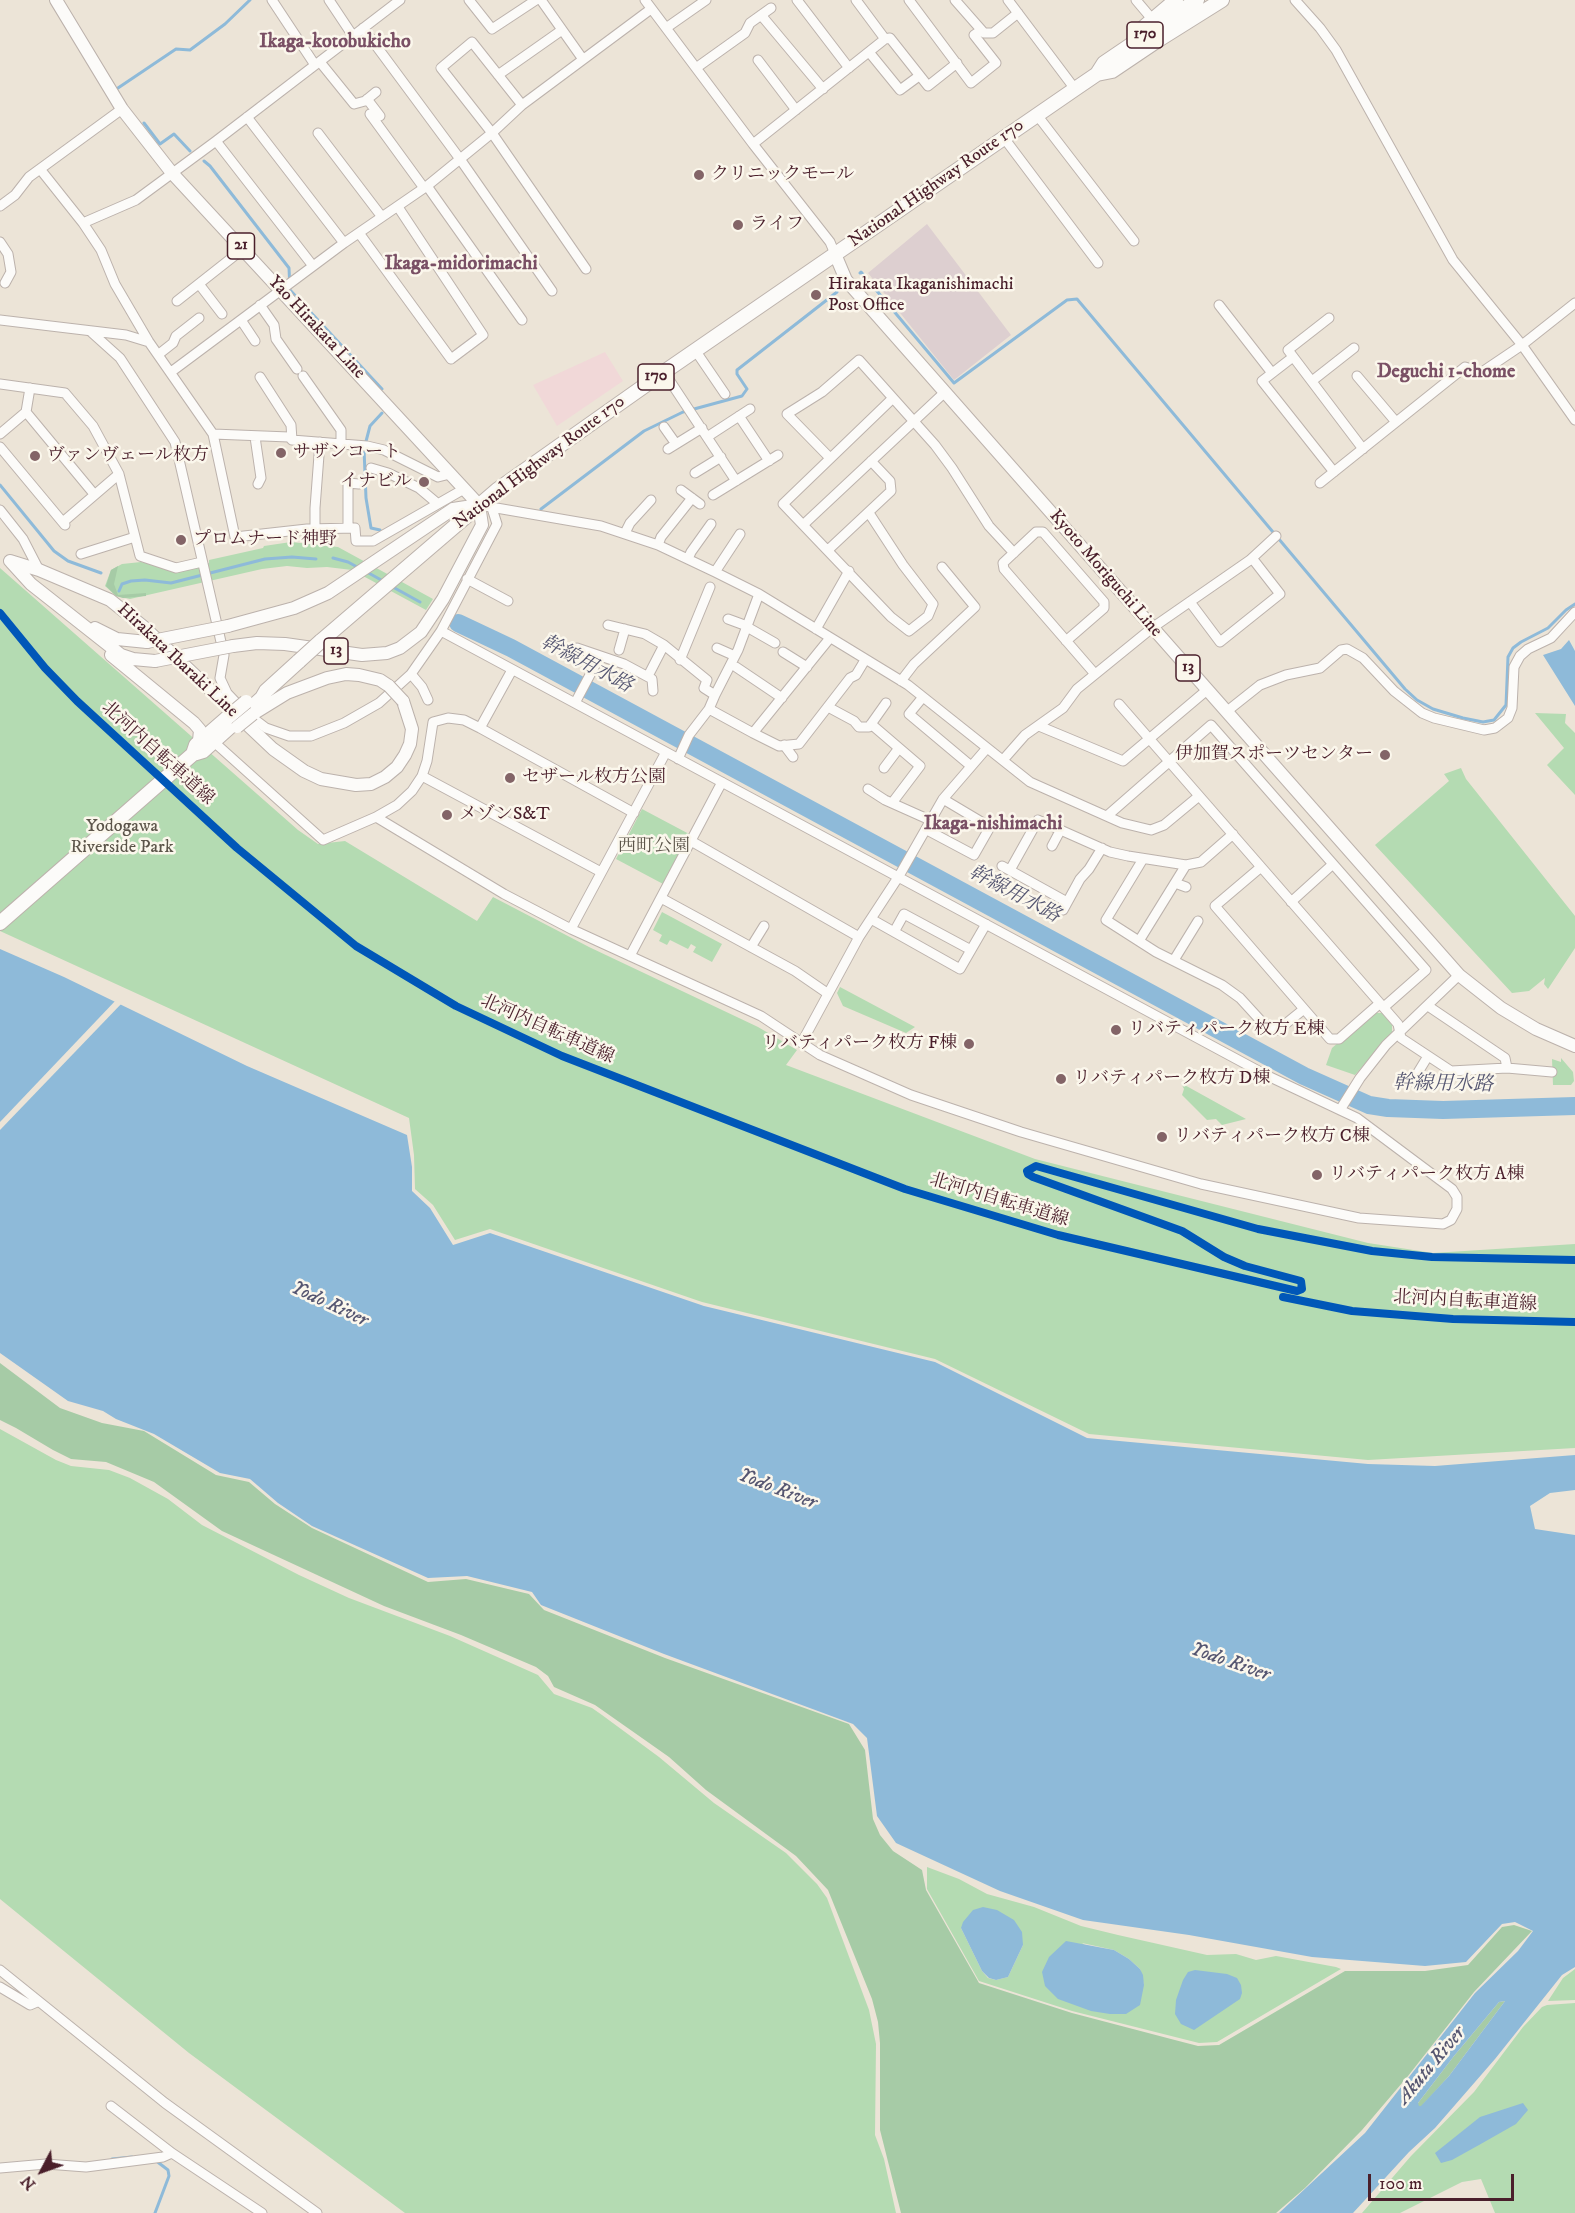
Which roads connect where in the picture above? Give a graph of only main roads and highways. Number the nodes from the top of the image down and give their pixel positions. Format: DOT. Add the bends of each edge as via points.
graph roads {
  1 [pos="56,0"];
  2 [pos="1176,0"];
  3 [pos="1197,0"];
  4 [pos="1207,0"];
  5 [pos="1222,0"];
  6 [pos="1159,21"];
  7 [pos="1101,68"];
  8 [pos="833,248"];
  9 [pos="485,505"];
  10 [pos="0,553"];
  11 [pos="10,561"];
  12 [pos="81,625"];
  13 [pos="250,708"];
  14 [pos="201,747"];
  15 [pos="0,923"];
  16 [pos="1575,1046"];
  1 -- 9 [label="main road, Yao Hirakata Line / 21" via="122,109 172,173 464,489"];
  2 -- 6 [label="highway, 170"];
  3 -- 6 [label="highway, 170"];
  4 -- 6 [label="highway, 170" via="1174,19"];
  5 -- 7 [label="highway, National Highway Route 170" via="1112,71"];
  6 -- 7 [label="highway, 170"];
  7 -- 8 [label="highway, National Highway Route 170 / 170" via="1004,138"];
  8 -- 9 [label="highway, National Highway Route 170 / 170"];
  8 -- 16 [label="main road, Kyoto Moriguchi Line / 13" via="846,280 1459,975 1501,1008"];
  9 -- 11 [label="main road, 13, bridge" via="453,509 328,593 294,608 147,642 117,639 97,630"];
  9 -- 12 [label="main road, 13, bridge" via="482,525 429,622 400,648 387,653 362,655 257,643 155,661 121,655"];
  9 -- 13 [label="highway, National Highway Route 170 / 170, bridge" via="377,592 266,690 256,694"];
  10 -- 11 [label="main road, 13"];
  11 -- 12 [label="main road, 13"];
  11 -- 13 [label="main road, Hirakata Ibaraki Line, bridge" via="110,600 273,749 321,779 371,784 397,767 410,744 412,729 403,701 380,680 359,675 327,678"];
  12 -- 14 [label="main road, Hirakata Ibaraki Line" via="194,723 200,730"];
  13 -- 14 [label="highway, National Highway Route 170 / 170, bridge"];
  14 -- 15 [label="highway, National Highway Route 170 / 170"];
}
